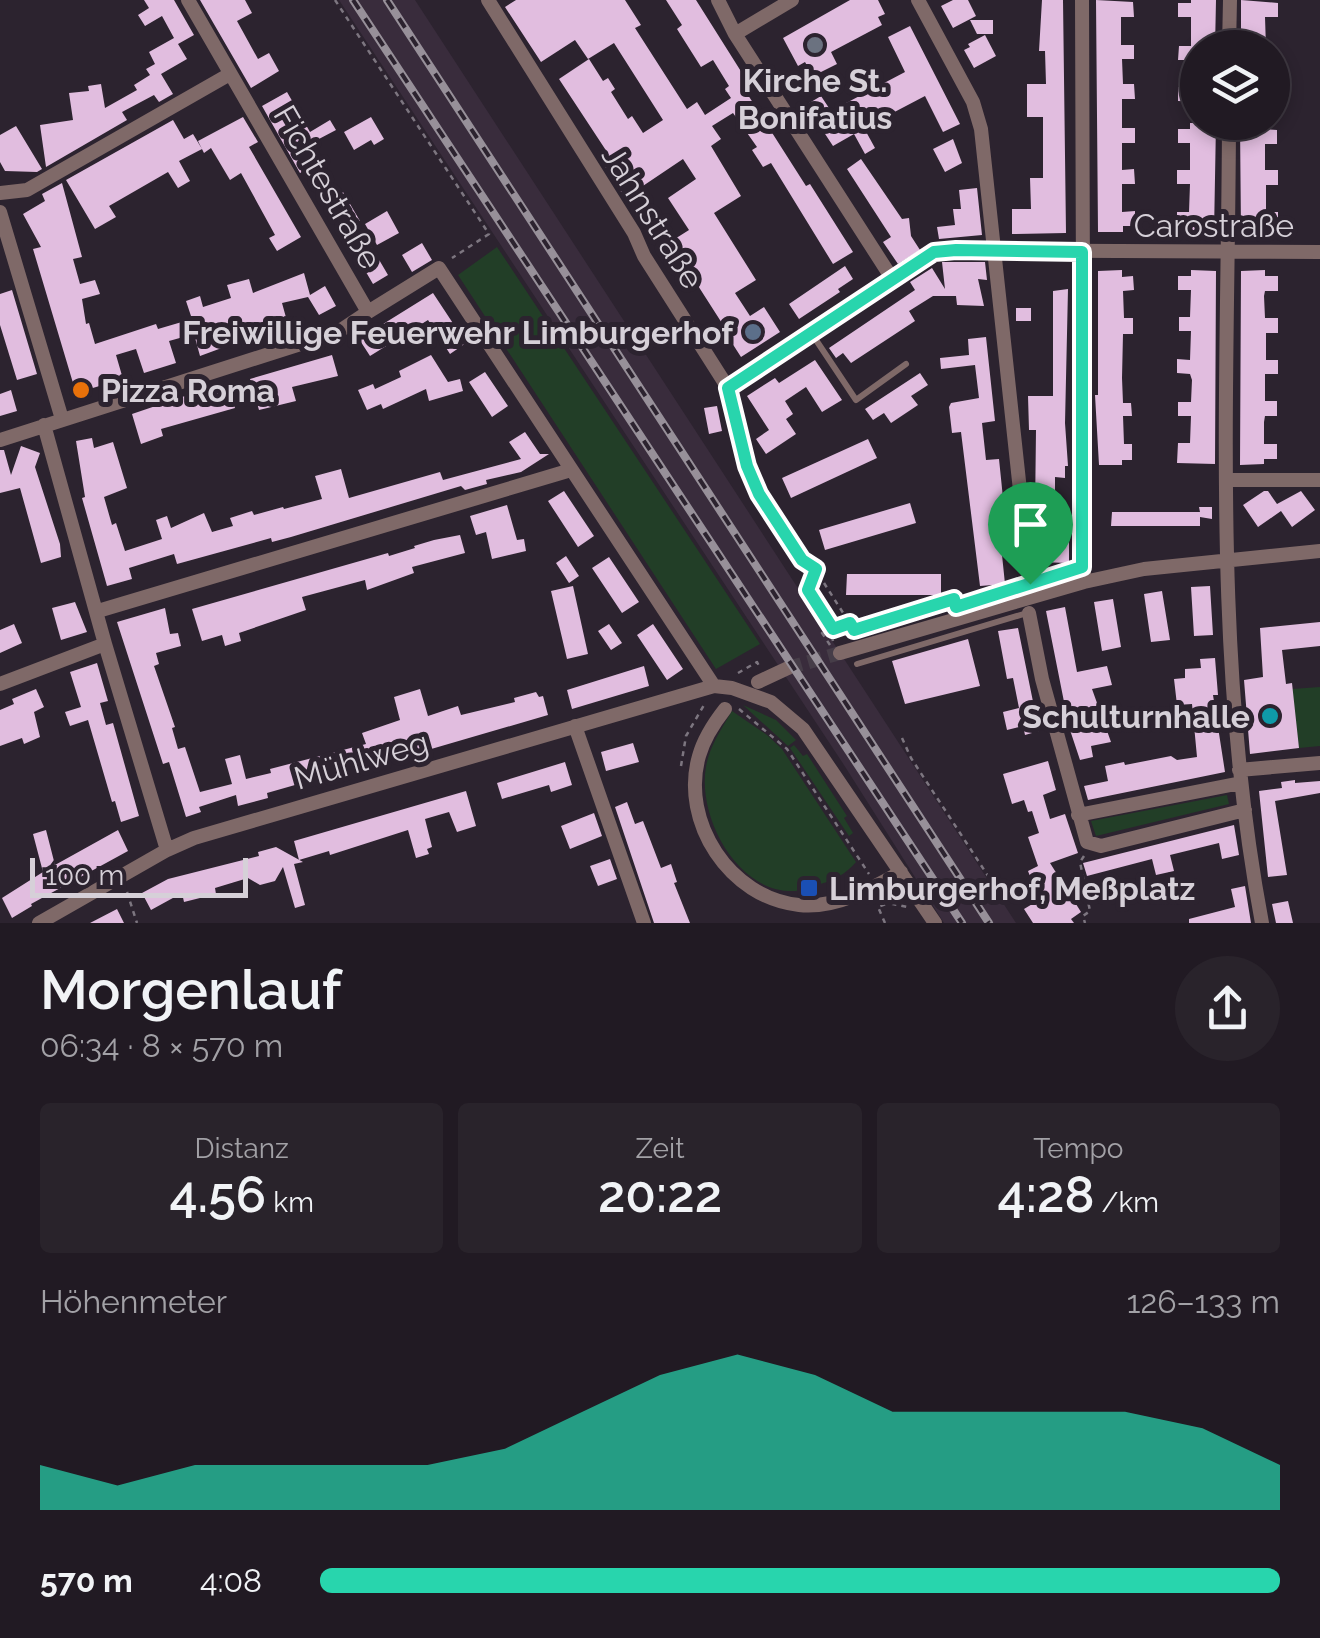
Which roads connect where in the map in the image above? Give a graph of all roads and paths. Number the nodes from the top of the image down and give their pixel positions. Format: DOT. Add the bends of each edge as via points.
graph roads {
  1 [pos="188,0"];
  2 [pos="335,0"];
  3 [pos="488,0"];
  4 [pos="718,0"];
  5 [pos="792,0"];
  6 [pos="918,0"];
  7 [pos="1082,0"];
  8 [pos="1230,0"];
  9 [pos="1230,30"];
  10 [pos="735,34"];
  11 [pos="230,74"];
  12 [pos="1229,140"];
  13 [pos="0,193"];
  14 [pos="0,212"];
  15 [pos="994,250"];
  16 [pos="1082,252"];
  17 [pos="1229,252"];
  18 [pos="1320,252"];
  19 [pos="439,268"];
  20 [pos="893,280"];
  21 [pos="368,312"];
  22 [pos="812,333"];
  23 [pos="906,364"];
  24 [pos="728,388"];
  25 [pos="62,419"];
  26 [pos="44,425"];
  27 [pos="0,440"];
  28 [pos="571,470"];
  29 [pos="1227,480"];
  30 [pos="1320,480"];
  31 [pos="1320,551"];
  32 [pos="1226,558"];
  33 [pos="816,569"];
  34 [pos="1084,582"];
  35 [pos="1030,584"];
  36 [pos="956,607"];
  37 [pos="98,611"];
  38 [pos="1028,613"];
  39 [pos="850,623"];
  40 [pos="833,629"];
  41 [pos="854,630"];
  42 [pos="822,632"];
  43 [pos="105,644"];
  44 [pos="837,647"];
  45 [pos="857,664"];
  46 [pos="788,668"];
  47 [pos="759,675"];
  48 [pos="0,684"];
  49 [pos="714,686"];
  50 [pos="729,705"];
  51 [pos="575,726"];
  52 [pos="902,738"];
  53 [pos="1320,762"];
  54 [pos="1240,777"];
  55 [pos="1245,810"];
  56 [pos="1078,815"];
  57 [pos="1091,844"];
  58 [pos="167,850"];
  59 [pos="901,872"];
  60 [pos="119,878"];
  61 [pos="876,885"];
  62 [pos="888,903"];
  63 [pos="1007,905"];
  64 [pos="907,907"];
  65 [pos="39,923"];
  66 [pos="137,923"];
  67 [pos="644,923"];
  68 [pos="884,923"];
  69 [pos="936,923"];
  70 [pos="1085,923"];
  71 [pos="1262,923"];
  1 -- 11 [label="street, Fichtestraße"];
  2 -- 19 [label="path" via="488,234"];
  3 -- 24 [label="street, Jahnstraße"];
  4 -- 10 [label="street"];
  5 -- 10 [label="street"];
  6 -- 15 [label="street" via="978,116"];
  7 -- 16 [label="street"];
  8 -- 9 [label="street"];
  10 -- 20 [label="street"];
  11 -- 13 [label="street" via="28,190"];
  11 -- 21 [label="street, Fichtestraße"];
  12 -- 17 [label="street"];
  14 -- 25 [label="street"];
  15 -- 16 [label="street, Carostraße"];
  15 -- 20 [label="street, Carostraße" via="938,250"];
  15 -- 35 [label="street"];
  16 -- 17 [label="street, Carostraße"];
  16 -- 34 [label="street"];
  17 -- 18 [label="street, Carostraße"];
  17 -- 29 [label="street"];
  19 -- 21 [label="street, Fichtestraße"];
  19 -- 28 [label="street"];
  20 -- 22 [label="street, Carostraße"];
  21 -- 25 [label="street" via="338,332"];
  22 -- 23 [label="lane" via="856,400"];
  22 -- 24 [label="street, Carostraße"];
  24 -- 33 [label="street, Jahnstraße" via="759,494 802,560"];
  25 -- 26 [label="street"];
  26 -- 27 [label="street"];
  26 -- 37 [label="street"];
  28 -- 37 [label="street"];
  28 -- 49 [label="street"];
  29 -- 30 [label="street"];
  29 -- 32 [label="street"];
  31 -- 32 [label="street"];
  32 -- 34 [label="street"];
  32 -- 54 [label="street"];
  33 -- 39 [label="path"];
  33 -- 40 [label="path" via="808,590"];
  34 -- 44 [label="street"];
  36 -- 41 [label="path" via="954,599"];
  37 -- 43 [label="street"];
  38 -- 45 [label="lane"];
  38 -- 56 [label="street"];
  39 -- 40 [label="path"];
  39 -- 41 [label="path"];
  40 -- 42 [label="path"];
  41 -- 44 [label="path" via="832,636"];
  43 -- 48 [label="street"];
  43 -- 58 [label="street"];
  46 -- 47 [label="street"];
  47 -- 49 [label="path" via="757,662"];
  49 -- 51 [label="street, Mühlweg"];
  49 -- 59 [label="street" via="754,694 804,729"];
  50 -- 61 [label="path" via="787,749"];
  50 -- 61 [label="street" via="706,738 696,780 702,825 723,863 760,892 801,906 838,901"];
  51 -- 58 [label="street, Mühlweg"];
  51 -- 67 [label="street"];
  52 -- 63 [label="path"];
  53 -- 54 [label="street"];
  54 -- 55 [label="street"];
  54 -- 56 [label="street"];
  55 -- 57 [label="street"];
  55 -- 71 [label="street"];
  56 -- 57 [label="street"];
  57 -- 70 [label="path" via="1080,862 1090,911"];
  58 -- 60 [label="street, Mühlweg"];
  59 -- 61 [label="street"];
  59 -- 69 [label="street"];
  60 -- 65 [label="street, Mühlweg"];
  60 -- 66 [label="path"];
  61 -- 62 [label="path"];
  62 -- 64 [label="path"];
  62 -- 68 [label="path" via="878,907"];
}
